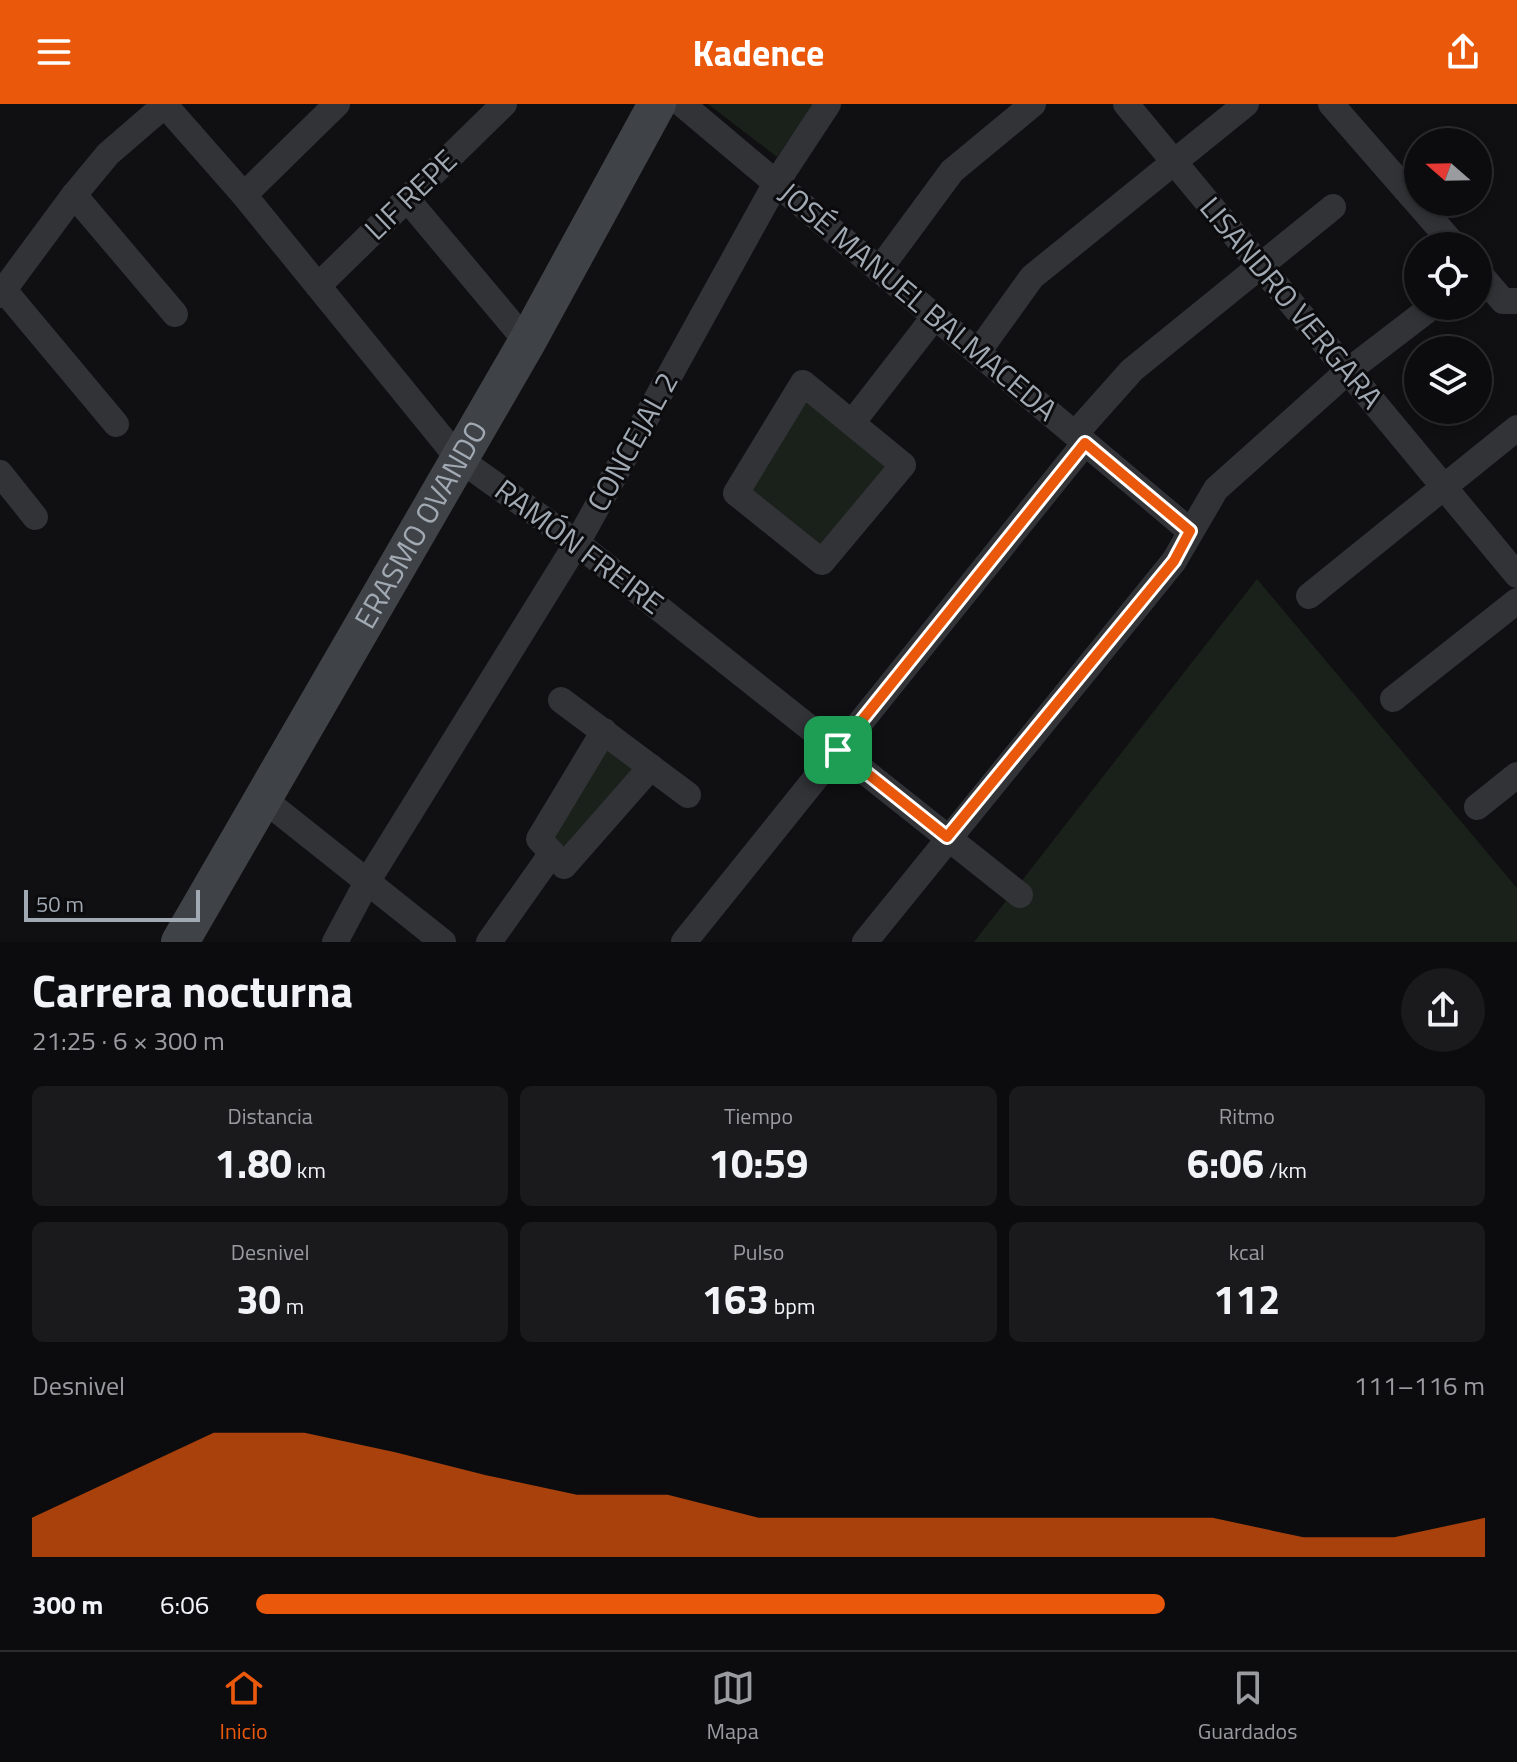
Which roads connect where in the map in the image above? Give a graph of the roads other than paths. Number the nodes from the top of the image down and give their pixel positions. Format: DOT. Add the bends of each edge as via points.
graph roads {
  1 [pos="165,104"];
  2 [pos="337,104"];
  3 [pos="504,104"];
  4 [pos="657,104"];
  5 [pos="682,104"];
  6 [pos="828,104"];
  7 [pos="1033,104"];
  8 [pos="1126,104"];
  9 [pos="1246,104"];
  10 [pos="1331,104"];
  11 [pos="1174,162"];
  12 [pos="776,183"];
  13 [pos="74,195"];
  14 [pos="244,195"];
  15 [pos="407,199"];
  16 [pos="1333,207"];
  17 [pos="1443,232"];
  18 [pos="1260,266"];
  19 [pos="879,270"];
  20 [pos="5,278"];
  21 [pos="318,286"];
  22 [pos="1492,288"];
  23 [pos="1517,301"];
  24 [pos="175,314"];
  25 [pos="935,316"];
  26 [pos="1415,320"];
  27 [pos="527,342"];
  28 [pos="978,352"];
  29 [pos="1348,371"];
  30 [pos="852,423"];
  31 [pos="116,424"];
  32 [pos="1517,428"];
  33 [pos="1080,438"];
  34 [pos="458,458"];
  35 [pos="0,473"];
  36 [pos="1444,487"];
  37 [pos="35,517"];
  38 [pos="1190,531"];
  39 [pos="577,543"];
  40 [pos="1517,575"];
  41 [pos="1309,596"];
  42 [pos="1517,601"];
  43 [pos="1393,699"];
  44 [pos="561,700"];
  45 [pos="604,731"];
  46 [pos="838,750"];
  47 [pos="651,767"];
  48 [pos="1517,775"];
  49 [pos="688,795"];
  50 [pos="262,798"];
  51 [pos="1477,807"];
  52 [pos="947,837"];
  53 [pos="552,853"];
  54 [pos="367,882"];
  55 [pos="1020,895"];
  56 [pos="180,942"];
  57 [pos="335,942"];
  58 [pos="443,942"];
  59 [pos="489,942"];
  60 [pos="684,942"];
  61 [pos="865,942"];
  1 -- 13 [label="street" via="108,154"];
  1 -- 14 [label="street, RAMÓN FREIRE"];
  2 -- 14 [label="street"];
  3 -- 15 [label="street, LIF REPE"];
  4 -- 27 [label="street, ERASMO OVANDO"];
  5 -- 12 [label="street, JOSÉ MANUEL BALMACEDA"];
  6 -- 12 [label="street, CONCEJAL 2"];
  7 -- 19 [label="street" via="952,171"];
  8 -- 11 [label="street, LISANDRO VERGARA"];
  9 -- 11 [label="street"];
  10 -- 17 [label="street"];
  11 -- 18 [label="street, LISANDRO VERGARA"];
  11 -- 28 [label="street" via="1032,277"];
  12 -- 19 [label="street, JOSÉ MANUEL BALMACEDA"];
  12 -- 39 [label="street, CONCEJAL 2"];
  13 -- 20 [label="street"];
  13 -- 24 [label="street"];
  14 -- 21 [label="street, RAMÓN FREIRE"];
  15 -- 21 [label="street, LIF REPE"];
  15 -- 27 [label="street"];
  16 -- 18 [label="street"];
  18 -- 29 [label="street, LISANDRO VERGARA"];
  18 -- 33 [label="street" via="1132,370"];
  19 -- 25 [label="street, JOSÉ MANUEL BALMACEDA"];
  20 -- 31 [label="street"];
  21 -- 34 [label="street, RAMÓN FREIRE"];
  22 -- 23 [label="street" via="1503,301"];
  25 -- 28 [label="street, JOSÉ MANUEL BALMACEDA"];
  25 -- 30 [label="street"];
  26 -- 29 [label="street"];
  27 -- 34 [label="street, ERASMO OVANDO"];
  28 -- 33 [label="street, JOSÉ MANUEL BALMACEDA"];
  29 -- 36 [label="street, LISANDRO VERGARA"];
  29 -- 38 [label="street" via="1216,489"];
  30 -- 30 [label="street" via="803,383 736,493 822,562 903,465"];
  32 -- 36 [label="street"];
  33 -- 38 [label="street, JOSÉ MANUEL BALMACEDA"];
  33 -- 46 [label="street"];
  34 -- 39 [label="street, RAMÓN FREIRE"];
  34 -- 50 [label="street, ERASMO OVANDO"];
  35 -- 37 [label="street"];
  36 -- 40 [label="street, LISANDRO VERGARA"];
  36 -- 41 [label="street"];
  38 -- 52 [label="street" via="1174,561"];
  39 -- 46 [label="street, RAMÓN FREIRE"];
  39 -- 54 [label="street, CONCEJAL 2"];
  42 -- 43 [label="street"];
  44 -- 45 [label="street"];
  45 -- 47 [label="street"];
  45 -- 53 [label="street" via="539,839"];
  46 -- 52 [label="street, RAMÓN FREIRE"];
  46 -- 60 [label="street"];
  47 -- 49 [label="street"];
  47 -- 53 [label="street" via="564,866"];
  48 -- 51 [label="street"];
  50 -- 54 [label="street"];
  50 -- 56 [label="street, ERASMO OVANDO"];
  52 -- 55 [label="street, RAMÓN FREIRE"];
  52 -- 61 [label="street"];
  53 -- 59 [label="street"];
  54 -- 57 [label="street, CONCEJAL 2"];
  54 -- 58 [label="street"];
}
